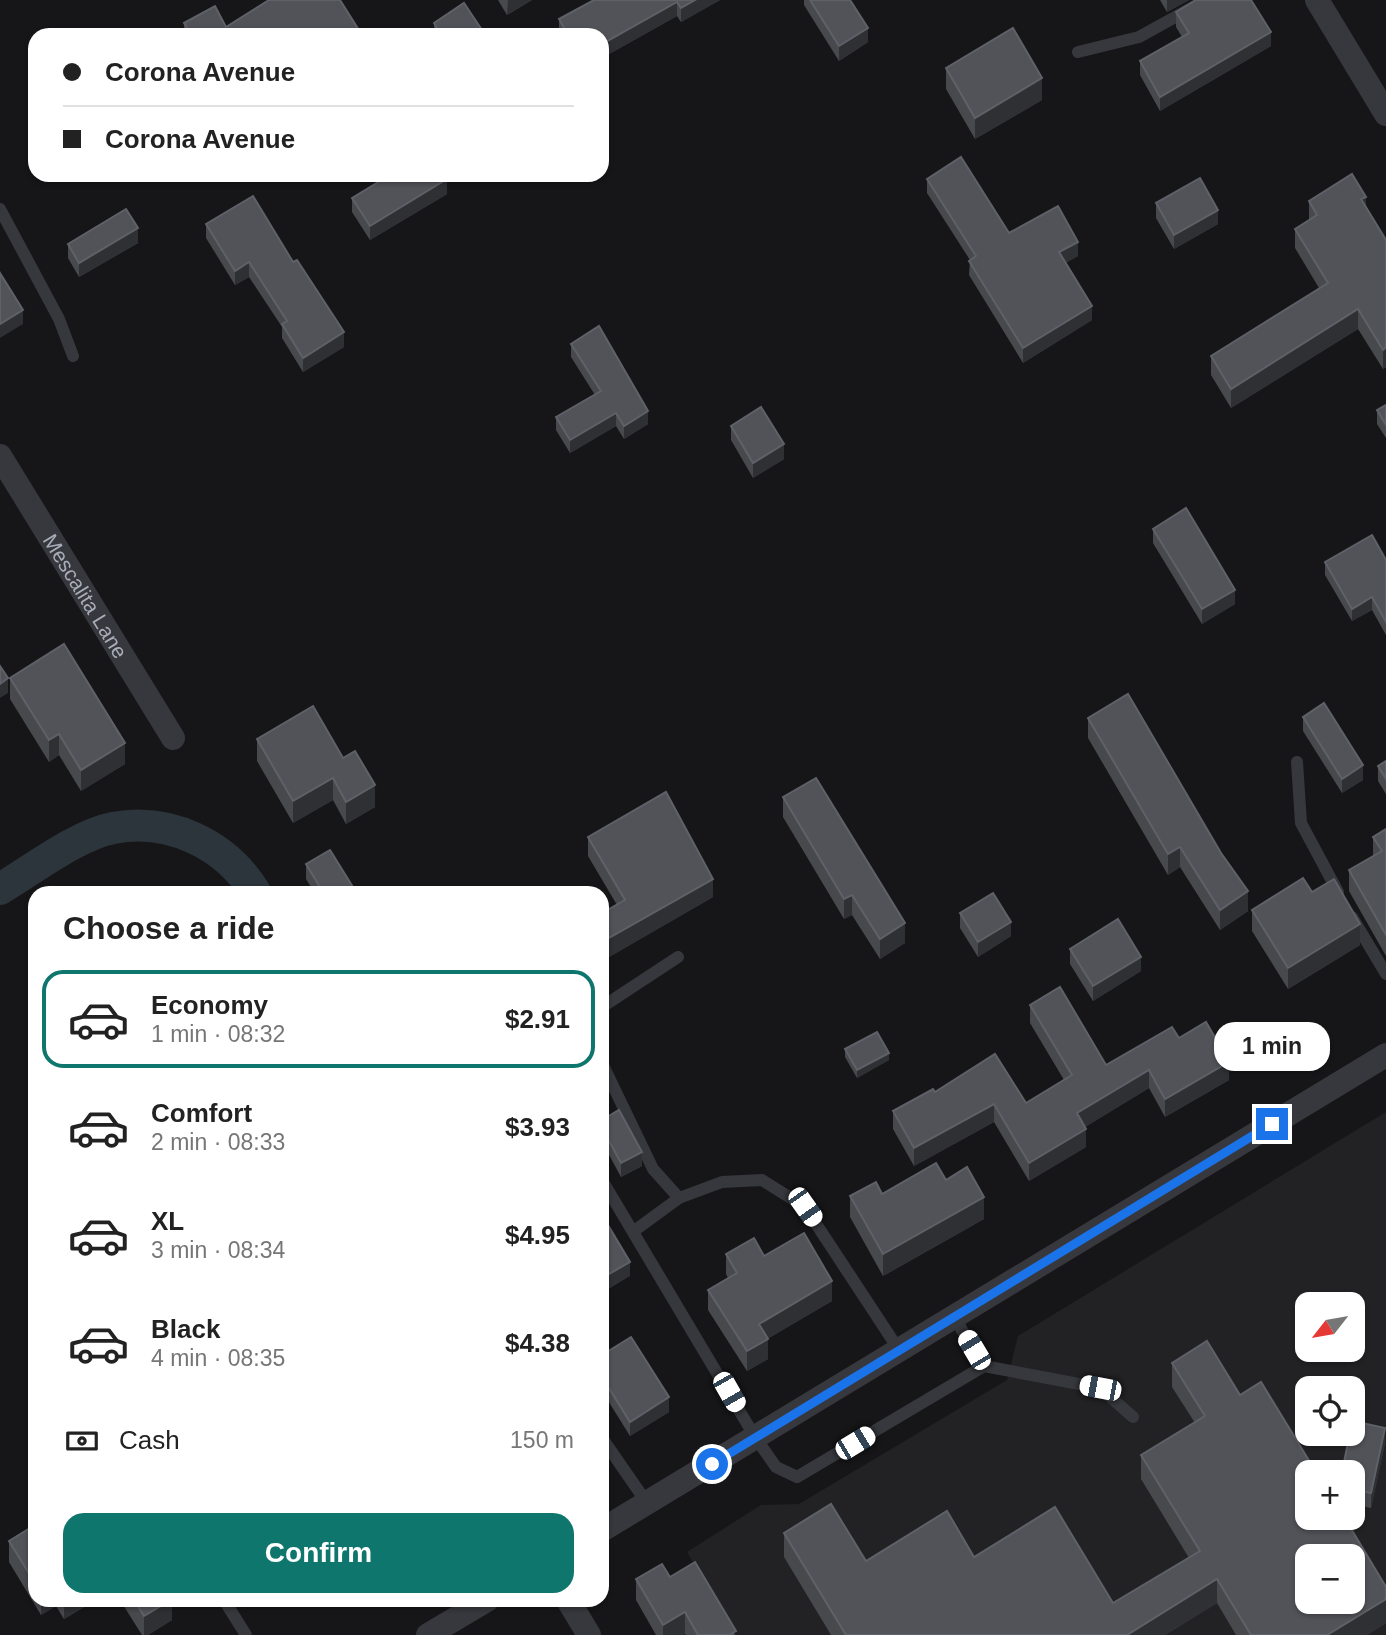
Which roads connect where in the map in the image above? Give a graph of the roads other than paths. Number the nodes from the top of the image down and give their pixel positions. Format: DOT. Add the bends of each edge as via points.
graph roads {
  1 [pos="1206,0"];
  2 [pos="1317,0"];
  3 [pos="1078,52"];
  4 [pos="1386,114"];
  5 [pos="0,209"];
  6 [pos="73,356"];
  7 [pos="0,456"];
  8 [pos="173,738"];
  9 [pos="1297,762"];
  10 [pos="678,957"];
  11 [pos="1386,974"];
  12 [pos="609,1002"];
  13 [pos="1386,1055"];
  14 [pos="609,1078"];
  15 [pos="609,1191"];
  16 [pos="679,1198"];
  17 [pos="634,1231"];
  18 [pos="954,1317"];
  19 [pos="899,1350"];
  20 [pos="984,1366"];
  21 [pos="1133,1417"];
  22 [pos="755,1437"];
  23 [pos="609,1448"];
  24 [pos="647,1503"];
  25 [pos="609,1526"];
  26 [pos="229,1607"];
  27 [pos="475,1607"];
  28 [pos="572,1607"];
  29 [pos="246,1635"];
  30 [pos="428,1635"];
  31 [pos="589,1635"];
  1 -- 3 [label="lane" via="1139,37"];
  2 -- 4 [label="street"];
  5 -- 6 [label="lane" via="59,319"];
  7 -- 8 [label="street, Mescalita Lane"];
  9 -- 11 [label="lane" via="1301,822"];
  10 -- 12 [label="lane"];
  13 -- 18 [label="street"];
  14 -- 16 [label="lane" via="653,1169"];
  15 -- 17 [label="lane"];
  16 -- 17 [label="lane"];
  16 -- 19 [label="lane" via="722,1182 762,1180 805,1207"];
  17 -- 22 [label="lane"];
  18 -- 19 [label="street"];
  18 -- 20 [label="lane"];
  19 -- 22 [label="street"];
  20 -- 21 [label="lane" via="1100,1388"];
  20 -- 22 [label="lane" via="797,1477 776,1467"];
  22 -- 24 [label="street"];
  23 -- 24 [label="lane"];
  24 -- 25 [label="street"];
  26 -- 29 [label="lane"];
  27 -- 30 [label="street"];
  28 -- 31 [label="street"];
}
